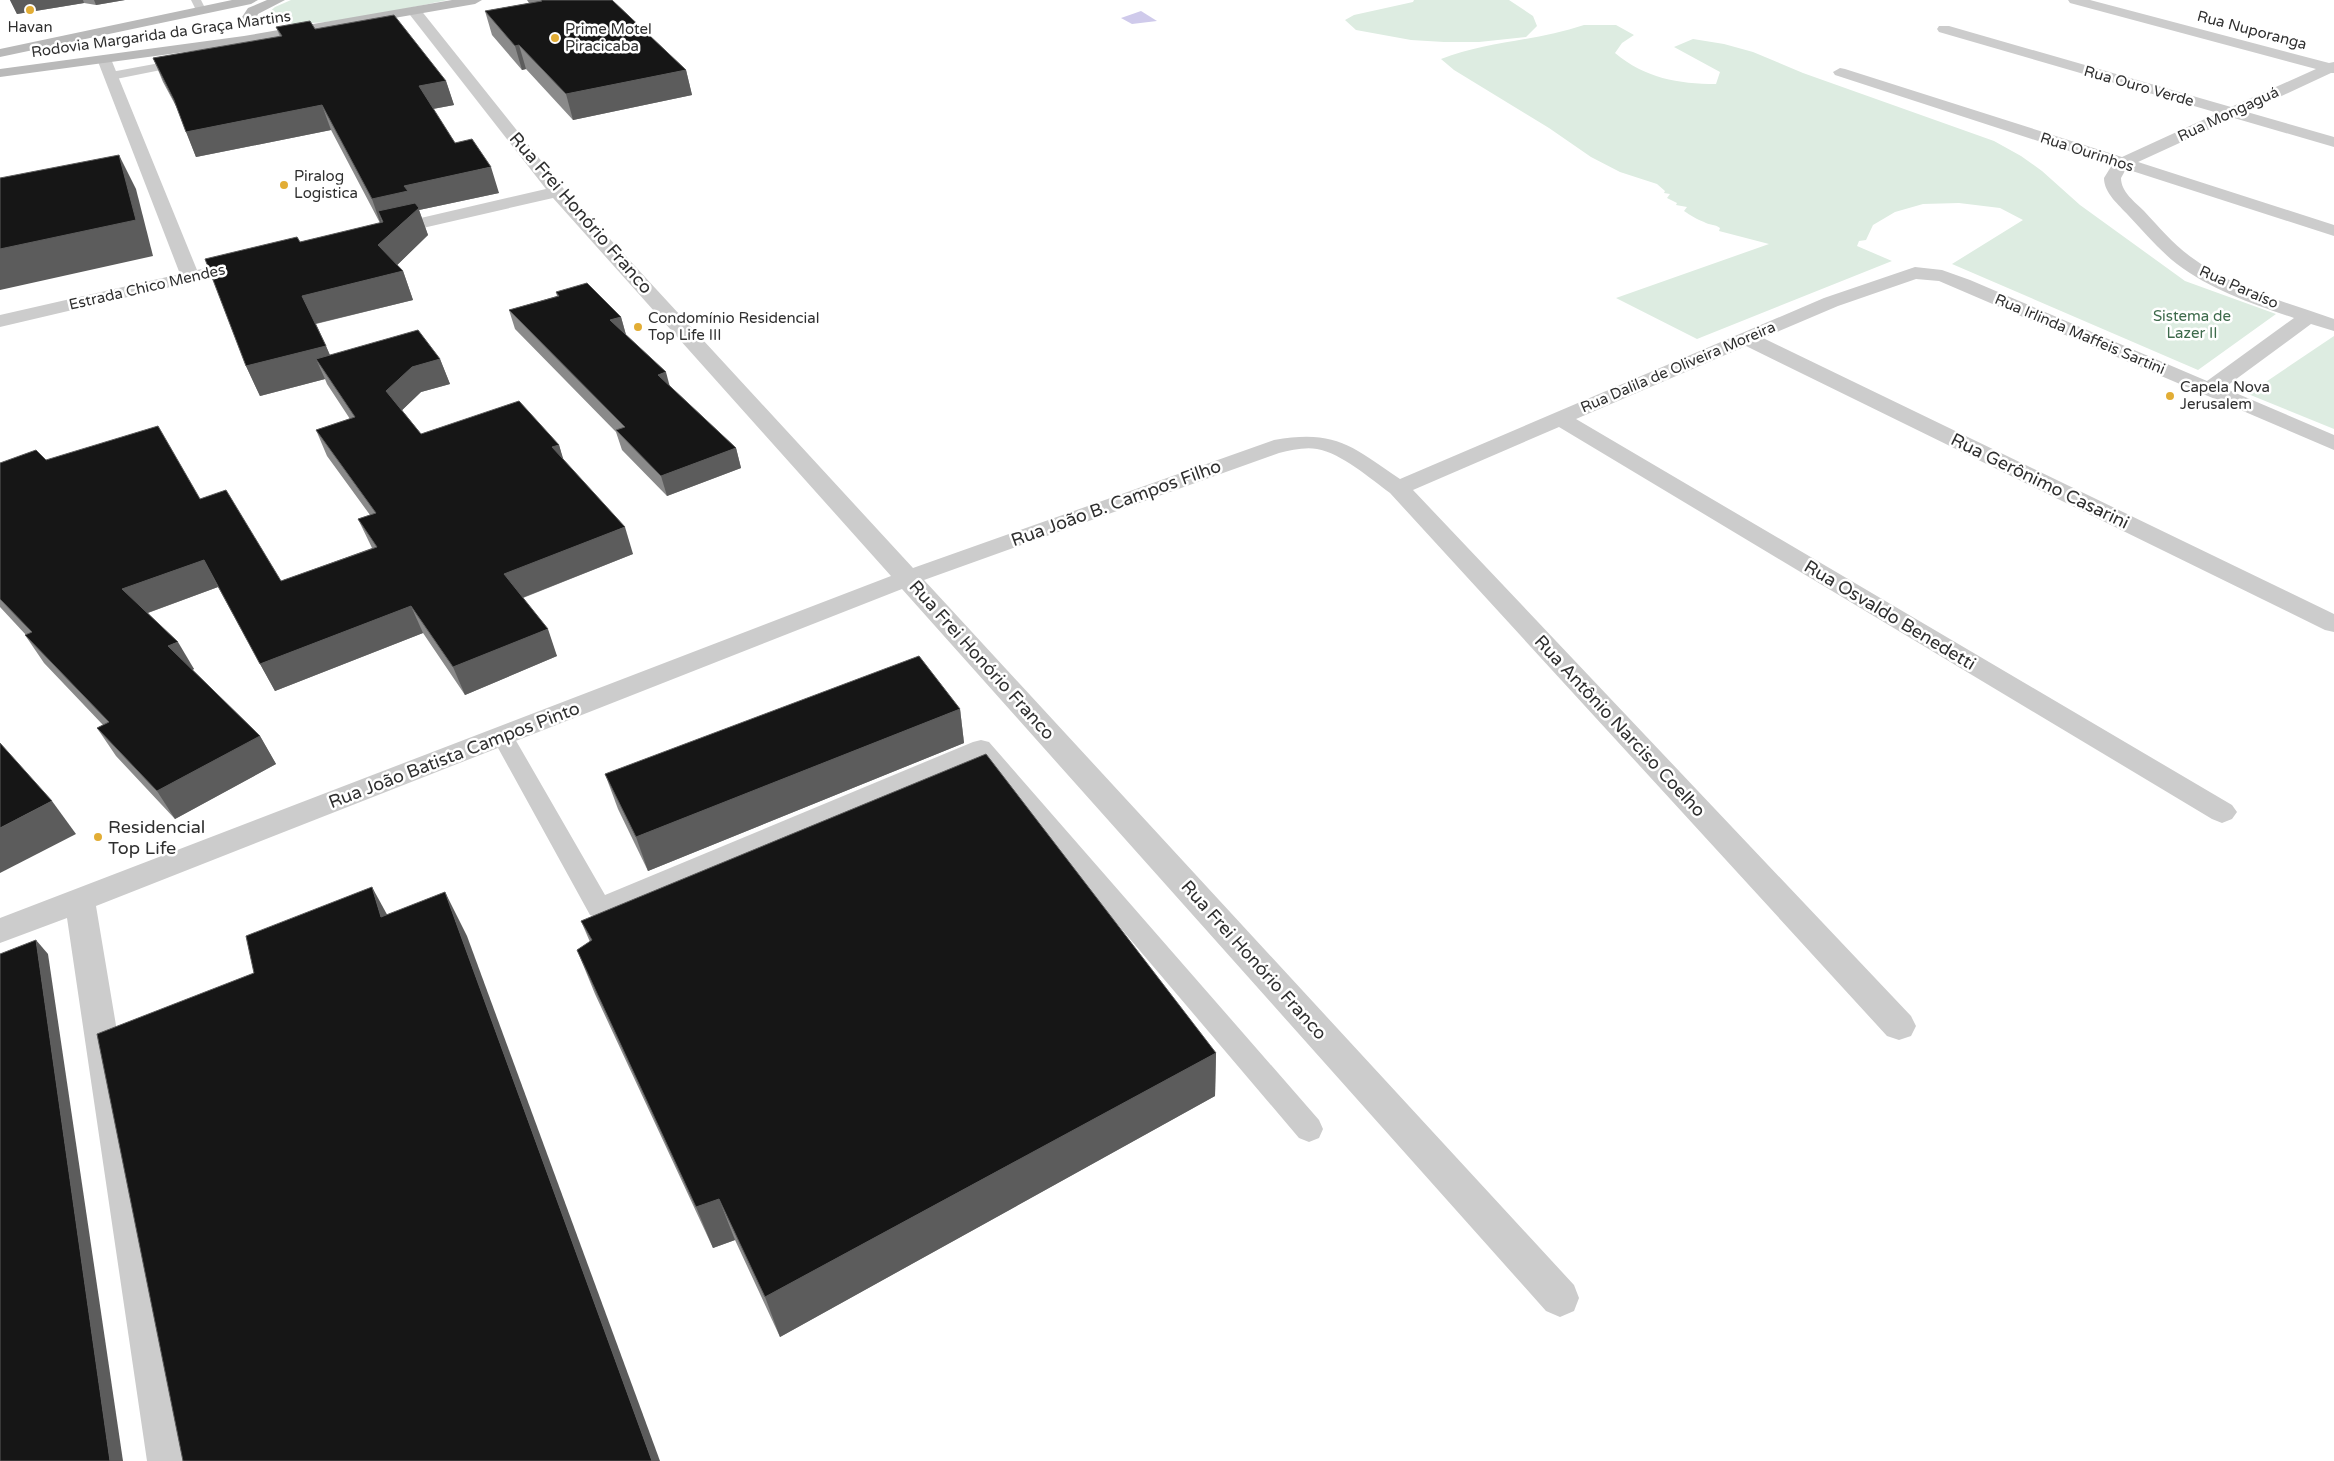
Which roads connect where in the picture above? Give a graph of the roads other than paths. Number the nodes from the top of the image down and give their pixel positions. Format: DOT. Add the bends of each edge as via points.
graph roads {
  1 [pos="251,0"];
  2 [pos="278,0"];
  3 [pos="474,0"];
  4 [pos="2075,0"];
  5 [pos="198,5"];
  6 [pos="415,12"];
  7 [pos="340,24"];
  8 [pos="1944,29"];
  9 [pos="302,30"];
  10 [pos="328,38"];
  11 [pos="268,48"];
  12 [pos="0,52"];
  13 [pos="239,53"];
  14 [pos="104,59"];
  15 [pos="200,60"];
  16 [pos="2332,67"];
  17 [pos="1840,72"];
  18 [pos="0,73"];
  19 [pos="111,76"];
  20 [pos="2230,112"];
  21 [pos="2334,142"];
  22 [pos="2123,163"];
  23 [pos="558,192"];
  24 [pos="2334,231"];
  25 [pos="374,234"];
  26 [pos="268,259"];
  27 [pos="191,277"];
  28 [pos="1963,284"];
  29 [pos="2309,316"];
  30 [pos="0,321"];
  31 [pos="2334,325"];
  32 [pos="1746,338"];
  33 [pos="2209,389"];
  34 [pos="1559,418"];
  35 [pos="2334,443"];
  36 [pos="1327,444"];
  37 [pos="1398,488"];
  38 [pos="908,578"];
  39 [pos="2334,624"];
  40 [pos="503,737"];
  41 [pos="2222,812"];
  42 [pos="80,900"];
  43 [pos="0,932"];
  44 [pos="1899,1026"];
  45 [pos="1309,1129"];
  46 [pos="1560,1298"];
  47 [pos="168,1461"];
  1 -- 5 [label="main road, Rodovia Margarida da Graça Martins"];
  2 -- 7 [label="main road" via="253,11 250,21 269,28 288,29"];
  3 -- 6 [label="main road, Rodovia Margarida da Graça Martins"];
  4 -- 16 [label="street, Rua Nuporanga"];
  5 -- 12 [label="main road, Rodovia Margarida da Graça Martins"];
  6 -- 7 [label="main road, Rodovia Margarida da Graça Martins"];
  6 -- 23 [label="street, Rua Frei Honório Franco"];
  7 -- 9 [label="main road, Rodovia Margarida da Graça Martins"];
  8 -- 20 [label="street, Rua Ouro Verde"];
  9 -- 10 [label="lane" via="314,38"];
  9 -- 14 [label="main road, Rodovia Margarida da Graça Martins"];
  11 -- 13 [label="lane"];
  14 -- 18 [label="main road, Rodovia Margarida da Graça Martins"];
  14 -- 19 [label="street"];
  15 -- 19 [label="lane"];
  16 -- 20 [label="street, Rua Mongaguá"];
  17 -- 22 [label="street, Rua Ourinhos"];
  19 -- 27 [label="street"];
  20 -- 21 [label="street, Rua Ouro Verde"];
  20 -- 22 [label="street, Rua Mongaguá"];
  22 -- 24 [label="street, Rua Ourinhos"];
  22 -- 29 [label="street, Rua Paraíso" via="2111,177 2112,187 2182,260 2214,279"];
  23 -- 25 [label="street"];
  23 -- 38 [label="street, Rua Frei Honório Franco"];
  26 -- 27 [label="street, Estrada Chico Mendes"];
  27 -- 30 [label="street, Estrada Chico Mendes"];
  28 -- 32 [label="street, Rua Dalila de Oliveira Moreira" via="1942,276 1915,273 1831,302"];
  28 -- 33 [label="street, Rua Irlinda Maffeis Sartini"];
  29 -- 31 [label="street, Rua Paraíso"];
  29 -- 33 [label="street"];
  32 -- 34 [label="street, Rua Dalila de Oliveira Moreira"];
  32 -- 39 [label="street, Rua Gerônimo Casarini"];
  33 -- 35 [label="street, Rua Irlinda Maffeis Sartini"];
  34 -- 37 [label="street, Rua Dalila de Oliveira Moreira"];
  34 -- 41 [label="street, Rua Osvaldo Benedetti"];
  36 -- 37 [label="street, Rua Antônio Narciso Coelho"];
  36 -- 38 [label="street, Rua João B. Campos Filho" via="1302,442 1274,447"];
  37 -- 44 [label="street, Rua Antônio Narciso Coelho"];
  38 -- 40 [label="street, Rua João Batista Campos Pinto"];
  38 -- 46 [label="street, Rua Frei Honório Franco"];
  40 -- 42 [label="street, Rua João Batista Campos Pinto"];
  40 -- 45 [label="lane" via="599,908 981,748"];
  42 -- 43 [label="street, Rua João Batista Campos Pinto"];
  42 -- 47 [label="street"];
}
